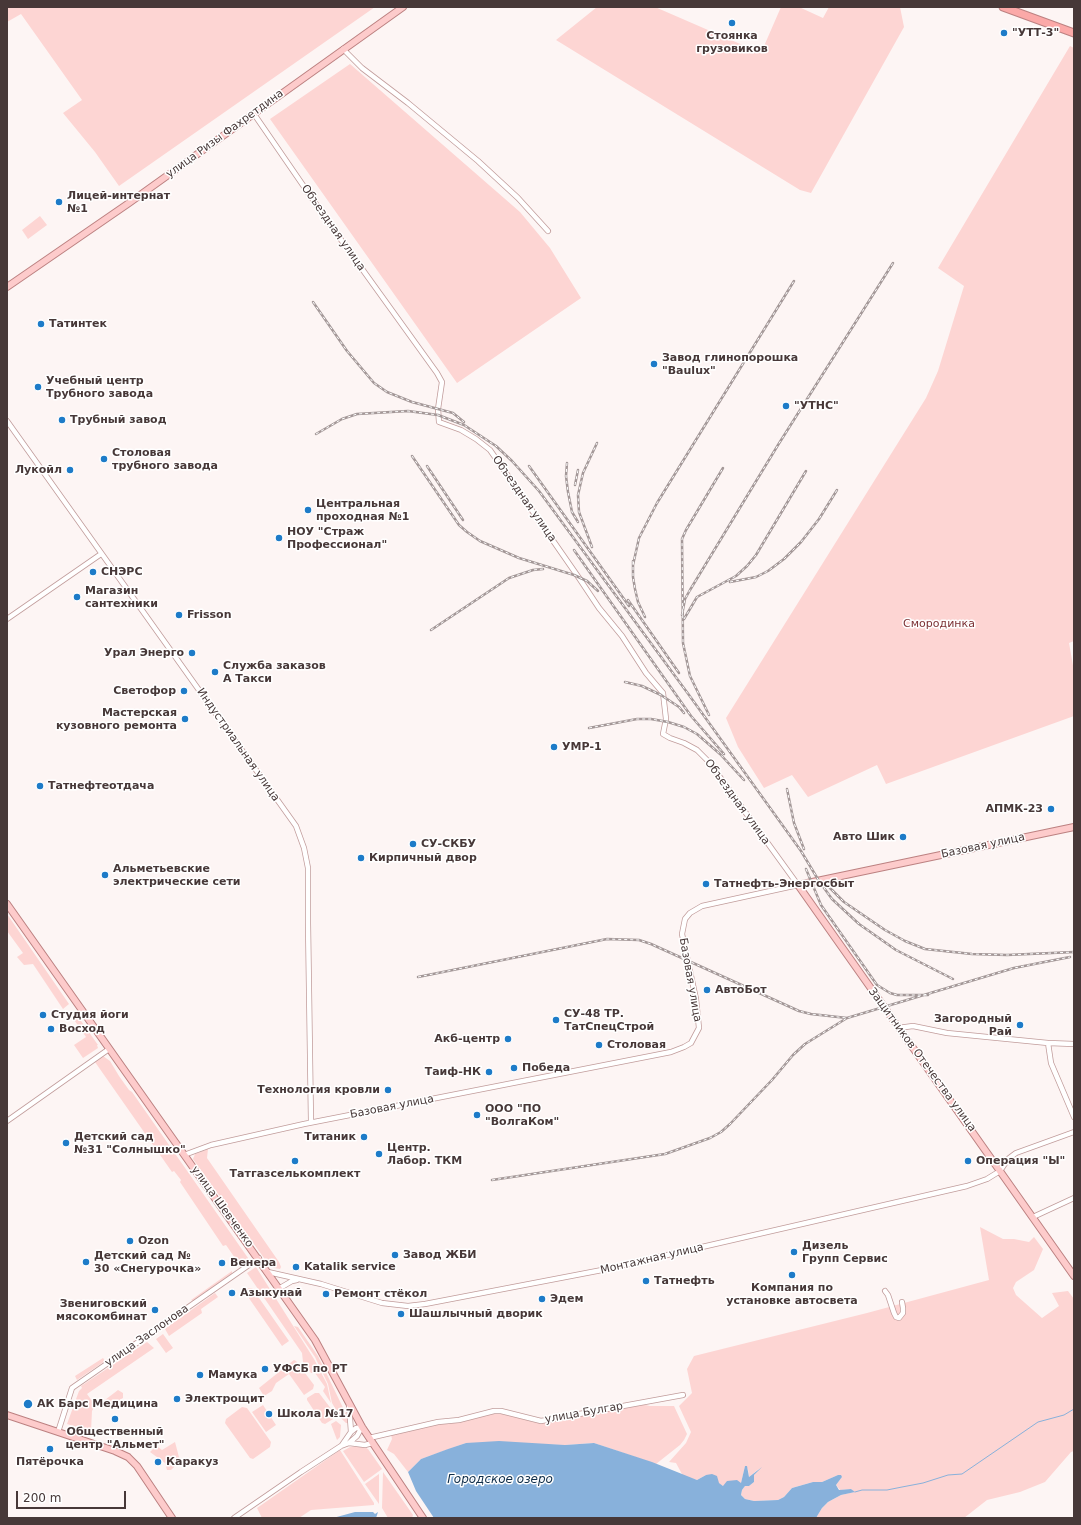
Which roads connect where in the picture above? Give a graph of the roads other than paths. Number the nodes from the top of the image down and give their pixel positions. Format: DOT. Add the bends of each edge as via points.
graph roads {
  1 [pos="403,7"];
  2 [pos="1003,7"];
  3 [pos="1074,33"];
  4 [pos="344,49"];
  5 [pos="254,114"];
  6 [pos="548,230"];
  7 [pos="7,287"];
  8 [pos="7,421"];
  9 [pos="102,554"];
  10 [pos="7,619"];
  11 [pos="1074,827"];
  12 [pos="798,885"];
  13 [pos="7,904"];
  14 [pos="898,1028"];
  15 [pos="1048,1042"];
  16 [pos="1074,1044"];
  17 [pos="109,1049"];
  18 [pos="1074,1117"];
  19 [pos="7,1120"];
  20 [pos="311,1122"];
  21 [pos="1074,1132"];
  22 [pos="184,1155"];
  23 [pos="1000,1171"];
  24 [pos="1074,1198"];
  25 [pos="1033,1217"];
  26 [pos="259,1258"];
  27 [pos="268,1272"];
  28 [pos="1074,1276"];
  29 [pos="300,1279"];
  30 [pos="280,1288"];
  31 [pos="885,1290"];
  32 [pos="902,1302"];
  33 [pos="683,1395"];
  34 [pos="349,1401"];
  35 [pos="7,1415"];
  36 [pos="362,1428"];
  37 [pos="58,1432"];
  38 [pos="351,1432"];
  39 [pos="371,1441"];
  40 [pos="349,1443"];
  41 [pos="341,1446"];
  42 [pos="172,1518"];
  43 [pos="234,1518"];
  44 [pos="423,1518"];
  1 -- 4 [label="main road, улица Ризы Фахретдина"];
  2 -- 3 [label="highway"];
  4 -- 5 [label="main road, улица Ризы Фахретдина"];
  4 -- 6 [label="street" via="362,68 478,161"];
  5 -- 7 [label="main road, улица Ризы Фахретдина"];
  5 -- 12 [label="street, Объездная улица" via="437,373 442,382 438,408 439,422 461,430 490,450 599,608 663,693 666,719 663,734 697,750 709,762"];
  8 -- 9 [label="street, Индустриальная улица"];
  9 -- 10 [label="street"];
  9 -- 20 [label="street, Индустриальная улица" via="296,826 308,868"];
  11 -- 12 [label="main road, Базовая улица"];
  12 -- 14 [label="main road, Защитников Отечества улица"];
  12 -- 20 [label="street, Базовая улица" via="702,906 685,919 682,934 696,999 699,1028 691,1043 684,1047"];
  13 -- 17 [label="main road, улица Шевченко"];
  14 -- 15 [label="street" via="913,1026 947,1033"];
  14 -- 23 [label="main road, Защитников Отечества улица"];
  15 -- 16 [label="street"];
  15 -- 18 [label="street" via="1051,1063"];
  17 -- 19 [label="street"];
  17 -- 22 [label="main road, улица Шевченко"];
  20 -- 22 [label="street, Базовая улица" via="211,1145"];
  21 -- 23 [label="street" via="1016,1153"];
  22 -- 26 [label="main road, улица Шевченко"];
  23 -- 25 [label="main road, Защитников Отечества улица"];
  23 -- 29 [label="street, Монтажная улица" via="977,1183 929,1196 602,1270 425,1304 408,1306 382,1303"];
  24 -- 25 [label="street"];
  25 -- 28 [label="main road, Защитников Отечества улица"];
  26 -- 27 [label="main road, улица Шевченко"];
  26 -- 37 [label="street, улица Заслонова" via="72,1388"];
  27 -- 29 [label="street, Монтажная улица"];
  27 -- 30 [label="main road, улица Шевченко"];
  29 -- 30 [label="street"];
  30 -- 34 [label="main road, улица Шевченко" via="320,1347"];
  31 -- 32 [label="street" via="896,1317 899,1318 903,1314"];
  33 -- 39 [label="street, улица Булгар" via="541,1421 494,1411 459,1420 438,1422"];
  34 -- 36 [label="main road, улица Шевченко"];
  34 -- 38 [label="street"];
  35 -- 37 [label="main road"];
  36 -- 38 [label="street" via="356,1428"];
  36 -- 39 [label="main road, улица Шевченко"];
  36 -- 40 [label="street"];
  37 -- 42 [label="main road" via="128,1457 137,1466"];
  38 -- 41 [label="street"];
  39 -- 40 [label="street, улица Булгар" via="365,1445"];
  39 -- 44 [label="main road, улица Шевченко"];
  40 -- 41 [label="street"];
  41 -- 43 [label="street"];
}
